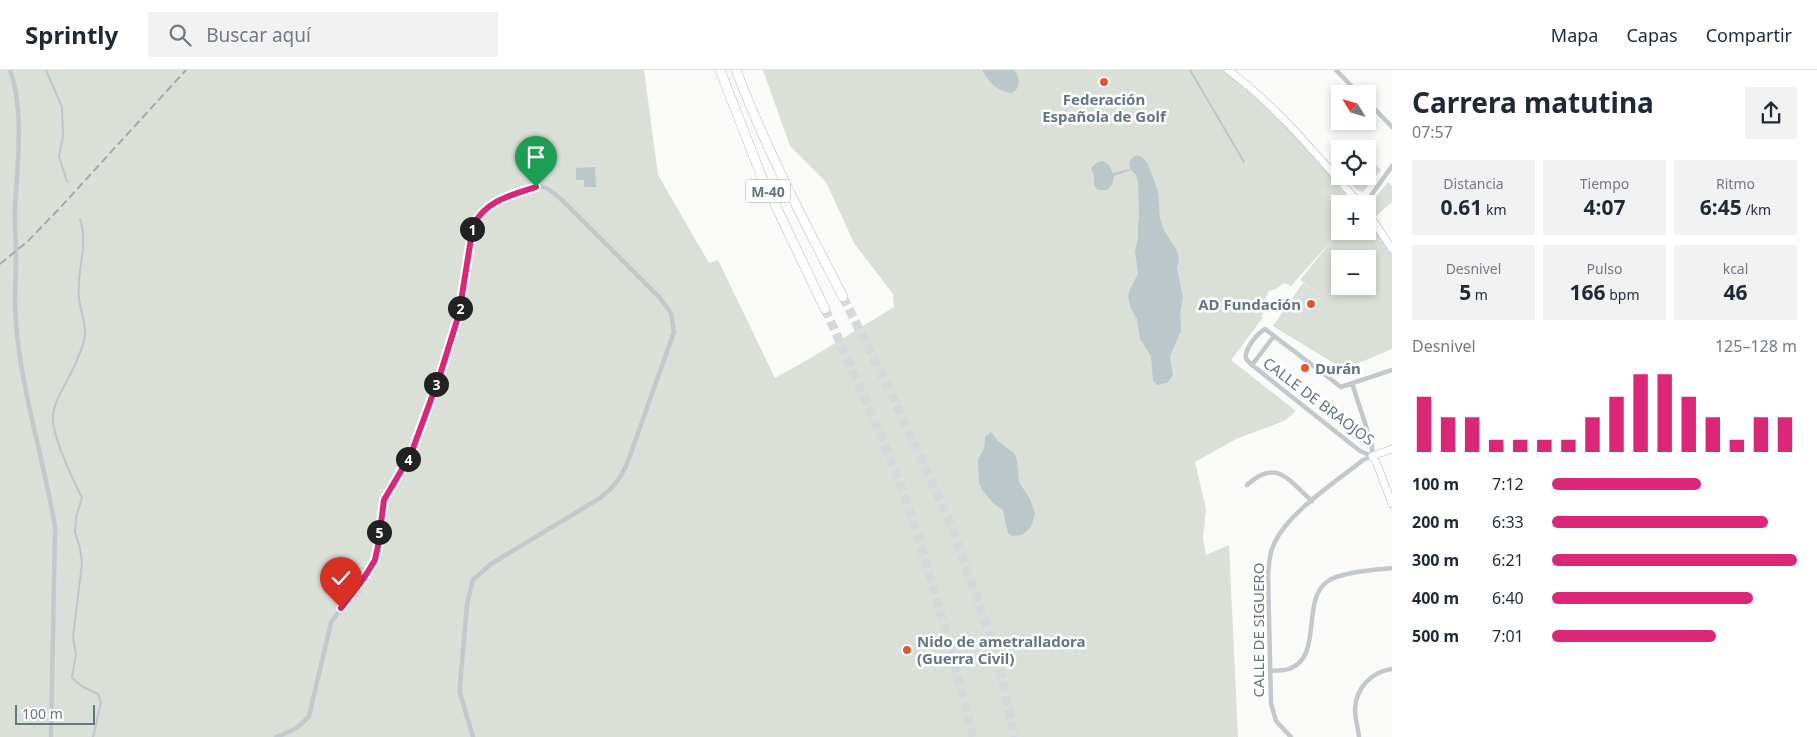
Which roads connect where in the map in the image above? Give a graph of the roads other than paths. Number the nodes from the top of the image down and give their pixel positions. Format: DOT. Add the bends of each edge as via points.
graph roads {
  1 [pos="10,70"];
  2 [pos="720,70"];
  3 [pos="736,70"];
  4 [pos="1228,70"];
  5 [pos="1336,70"];
  6 [pos="1350,85"];
  7 [pos="1376,110"];
  8 [pos="1392,127"];
  9 [pos="1392,166"];
  10 [pos="1352,195"];
  11 [pos="1371,195"];
  12 [pos="1376,225"];
  13 [pos="1392,249"];
  14 [pos="843,297"];
  15 [pos="825,309"];
  16 [pos="1274,336"];
  17 [pos="1252,364"];
  18 [pos="1392,370"];
  19 [pos="1352,384"];
  20 [pos="1392,449"];
  21 [pos="1372,456"];
  22 [pos="1247,485"];
  23 [pos="1312,501"];
  24 [pos="1392,504"];
  25 [pos="1392,568"];
  26 [pos="1392,669"];
  27 [pos="1270,670"];
  28 [pos="51,737"];
  29 [pos="276,737"];
  30 [pos="473,737"];
  31 [pos="1291,737"];
  32 [pos="1359,737"];
  1 -- 28 [label="street" via="18,101 17,331 26,392 55,527"];
  2 -- 15 [label="highway, M-40" via="760,175"];
  3 -- 14 [label="highway, M-40" via="777,168"];
  4 -- 10 [label="street" via="1275,109"];
  5 -- 6 [label="street"];
  7 -- 8 [label="street"];
  9 -- 11 [label="street"];
  12 -- 13 [label="street"];
  16 -- 17 [label="street, CALLE DE BRAOJOS"];
  16 -- 17 [label="street, CALLE DE BRAOJOS" via="1265,329 1261,332 1245,355"];
  16 -- 19 [label="street, CALLE DE BRAOJOS" via="1341,386"];
  17 -- 21 [label="street, CALLE DE BRAOJOS" via="1360,451"];
  18 -- 19 [label="street"];
  19 -- 21 [label="street" via="1372,445"];
  20 -- 21 [label="street"];
  21 -- 23 [label="street, CALLE DE SIGUERO"];
  21 -- 24 [label="street"];
  22 -- 23 [label="street" via="1266,472 1274,472"];
  23 -- 27 [label="street, CALLE DE SIGUERO" via="1281,531 1269,559"];
  25 -- 27 [label="street" via="1336,576 1326,581 1315,600 1303,659 1288,669"];
  26 -- 32 [label="street" via="1374,674 1357,696 1355,710"];
  27 -- 31 [label="street, CALLE DE SIGUERO" via="1273,712 1276,721"];
  29 -- 30 [label="street" via="302,725 309,716 331,623 375,560 384,500 411,454 459,314 473,226 485,209 503,197 536,187 546,188 660,298 671,313 674,332 620,479 600,498 491,564 473,580 467,604 460,693"];
}
